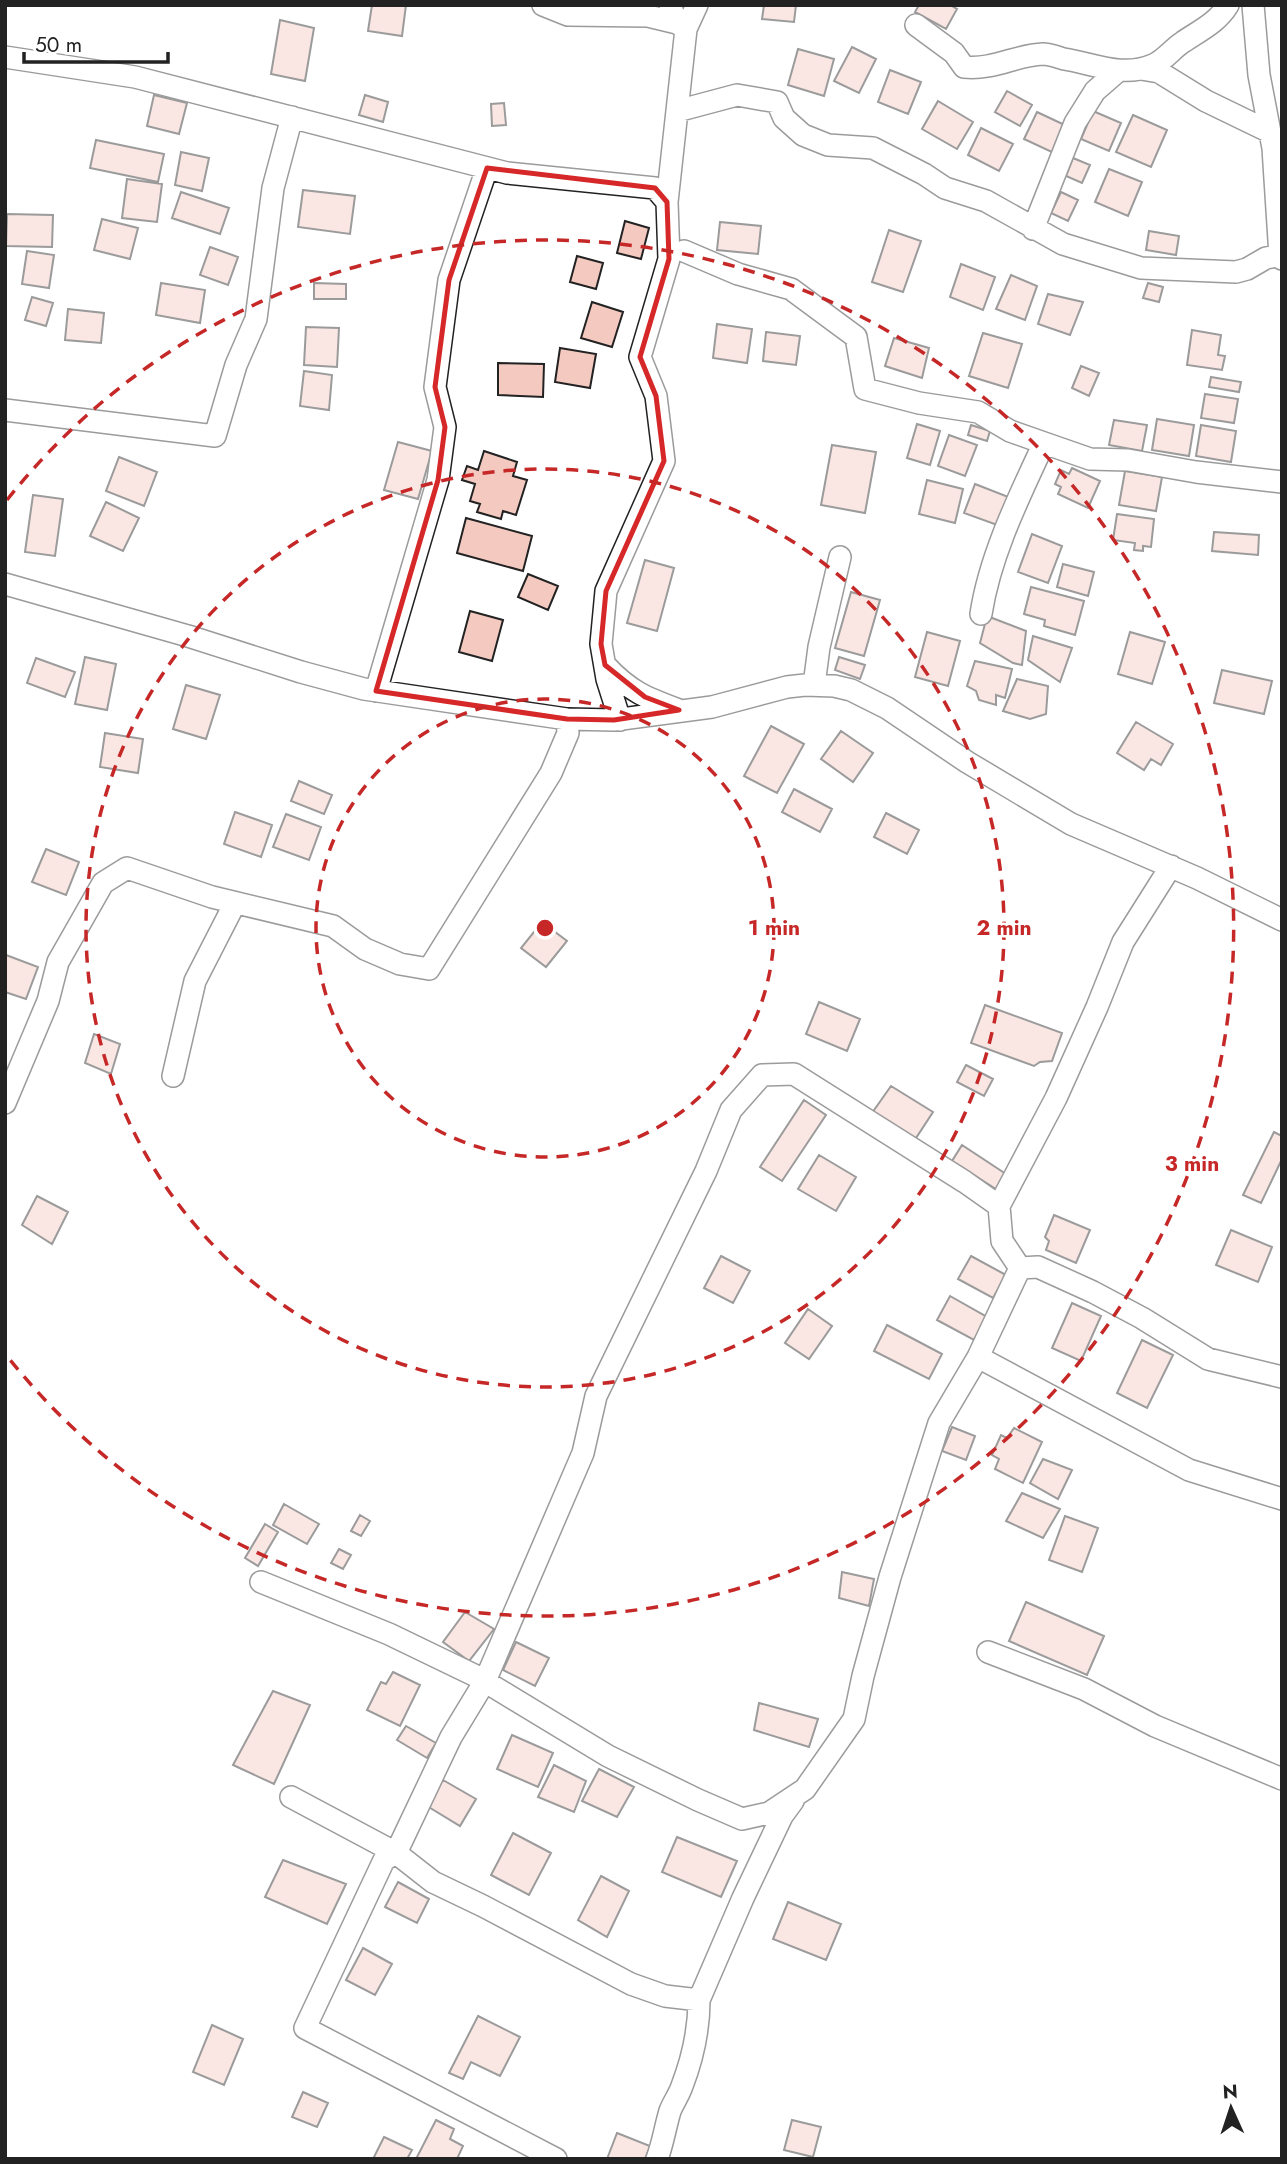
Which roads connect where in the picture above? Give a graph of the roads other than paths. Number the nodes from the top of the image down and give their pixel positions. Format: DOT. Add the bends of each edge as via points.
graph roads {
  1 [pos="543,5"];
  2 [pos="697,5"];
  3 [pos="1228,5"];
  4 [pos="1253,5"];
  5 [pos="678,19"];
  6 [pos="916,25"];
  7 [pos="5,57"];
  8 [pos="1141,69"];
  9 [pos="1118,72"];
  10 [pos="677,111"];
  11 [pos="292,117"];
  12 [pos="1270,132"];
  13 [pos="487,168"];
  14 [pos="667,202"];
  15 [pos="1032,229"];
  16 [pos="684,251"];
  17 [pos="1281,257"];
  18 [pos="5,410"];
  19 [pos="1044,443"];
  20 [pos="1282,482"];
  21 [pos="840,556"];
  22 [pos="5,584"];
  23 [pos="981,614"];
  24 [pos="605,665"];
  25 [pos="814,685"];
  26 [pos="376,691"];
  27 [pos="679,710"];
  28 [pos="567,719"];
  29 [pos="620,720"];
  30 [pos="1171,866"];
  31 [pos="235,903"];
  32 [pos="1282,920"];
  33 [pos="173,1076"];
  34 [pos="5,1103"];
  35 [pos="999,1206"];
  36 [pos="1020,1268"];
  37 [pos="978,1357"];
  38 [pos="1282,1377"];
  39 [pos="1282,1499"];
  40 [pos="261,1582"];
  41 [pos="988,1652"];
  42 [pos="485,1681"];
  43 [pos="1282,1779"];
  44 [pos="798,1794"];
  45 [pos="291,1797"];
  46 [pos="396,1853"];
  47 [pos="699,2000"];
  48 [pos="556,2159"];
  49 [pos="657,2159"];
  1 -- 5 [label="street" via="568,15"];
  2 -- 5 [label="street"];
  3 -- 8 [label="street" via="1199,34"];
  4 -- 12 [label="street"];
  5 -- 10 [label="street"];
  6 -- 9 [label="street" via="954,53 964,67 992,67 1045,54"];
  7 -- 11 [label="street" via="135,77"];
  8 -- 9 [label="street"];
  8 -- 12 [label="street" via="1159,72"];
  9 -- 15 [label="street" via="1095,91 1075,123"];
  10 -- 14 [label="street"];
  10 -- 15 [label="street" via="737,95 777,102 784,118 803,135 828,145 873,148 945,188 986,201"];
  11 -- 13 [label="street"];
  11 -- 18 [label="street" via="273,188 256,318 215,436"];
  12 -- 17 [label="street"];
  13 -- 14 [label="street" via="655,188"];
  13 -- 26 [label="street" via="449,280 436,387 445,427 438,480"];
  14 -- 24 [label="street" via="669,259 640,358 656,396 664,461 606,591 601,644"];
  15 -- 17 [label="street" via="1063,244 1142,268 1236,272 1266,258"];
  16 -- 19 [label="street" via="738,274 791,289 856,337 864,388 978,412 1010,431"];
  19 -- 20 [label="street" via="1090,459 1128,460"];
  19 -- 23 [label="street" via="1008,525"];
  21 -- 25 [label="street"];
  22 -- 26 [label="street"];
  24 -- 27 [label="street" via="624,686"];
  24 -- 29 [label="street"];
  25 -- 27 [label="street"];
  25 -- 30 [label="street" via="866,696 1071,824"];
  26 -- 28 [label="street"];
  27 -- 29 [label="street"];
  28 -- 29 [label="street"];
  28 -- 31 [label="street" via="568,733 551,773 429,969 400,964 365,949 332,926"];
  30 -- 32 [label="street"];
  30 -- 35 [label="street" via="1123,942 1056,1098"];
  31 -- 33 [label="street" via="195,981"];
  31 -- 34 [label="street" via="127,867 103,883 58,962 48,1001"];
  35 -- 36 [label="street" via="1002,1241"];
  35 -- 42 [label="street" via="794,1074 762,1075 731,1110 596,1396 583,1452"];
  36 -- 37 [label="street"];
  36 -- 38 [label="street" via="1038,1268 1093,1292 1208,1359"];
  37 -- 39 [label="street" via="1189,1470"];
  37 -- 44 [label="street" via="939,1423 890,1577 854,1719"];
  40 -- 42 [label="street" via="389,1634"];
  41 -- 43 [label="street" via="1084,1689 1155,1726"];
  42 -- 44 [label="street" via="608,1756 742,1819 769,1813"];
  42 -- 46 [label="street" via="451,1737"];
  44 -- 47 [label="street" via="782,1816"];
  45 -- 46 [label="street"];
  46 -- 47 [label="street" via="433,1882 631,1984 665,1996"];
  46 -- 48 [label="street" via="384,1860 305,2028"];
  47 -- 49 [label="street" via="691,2054"];
}
